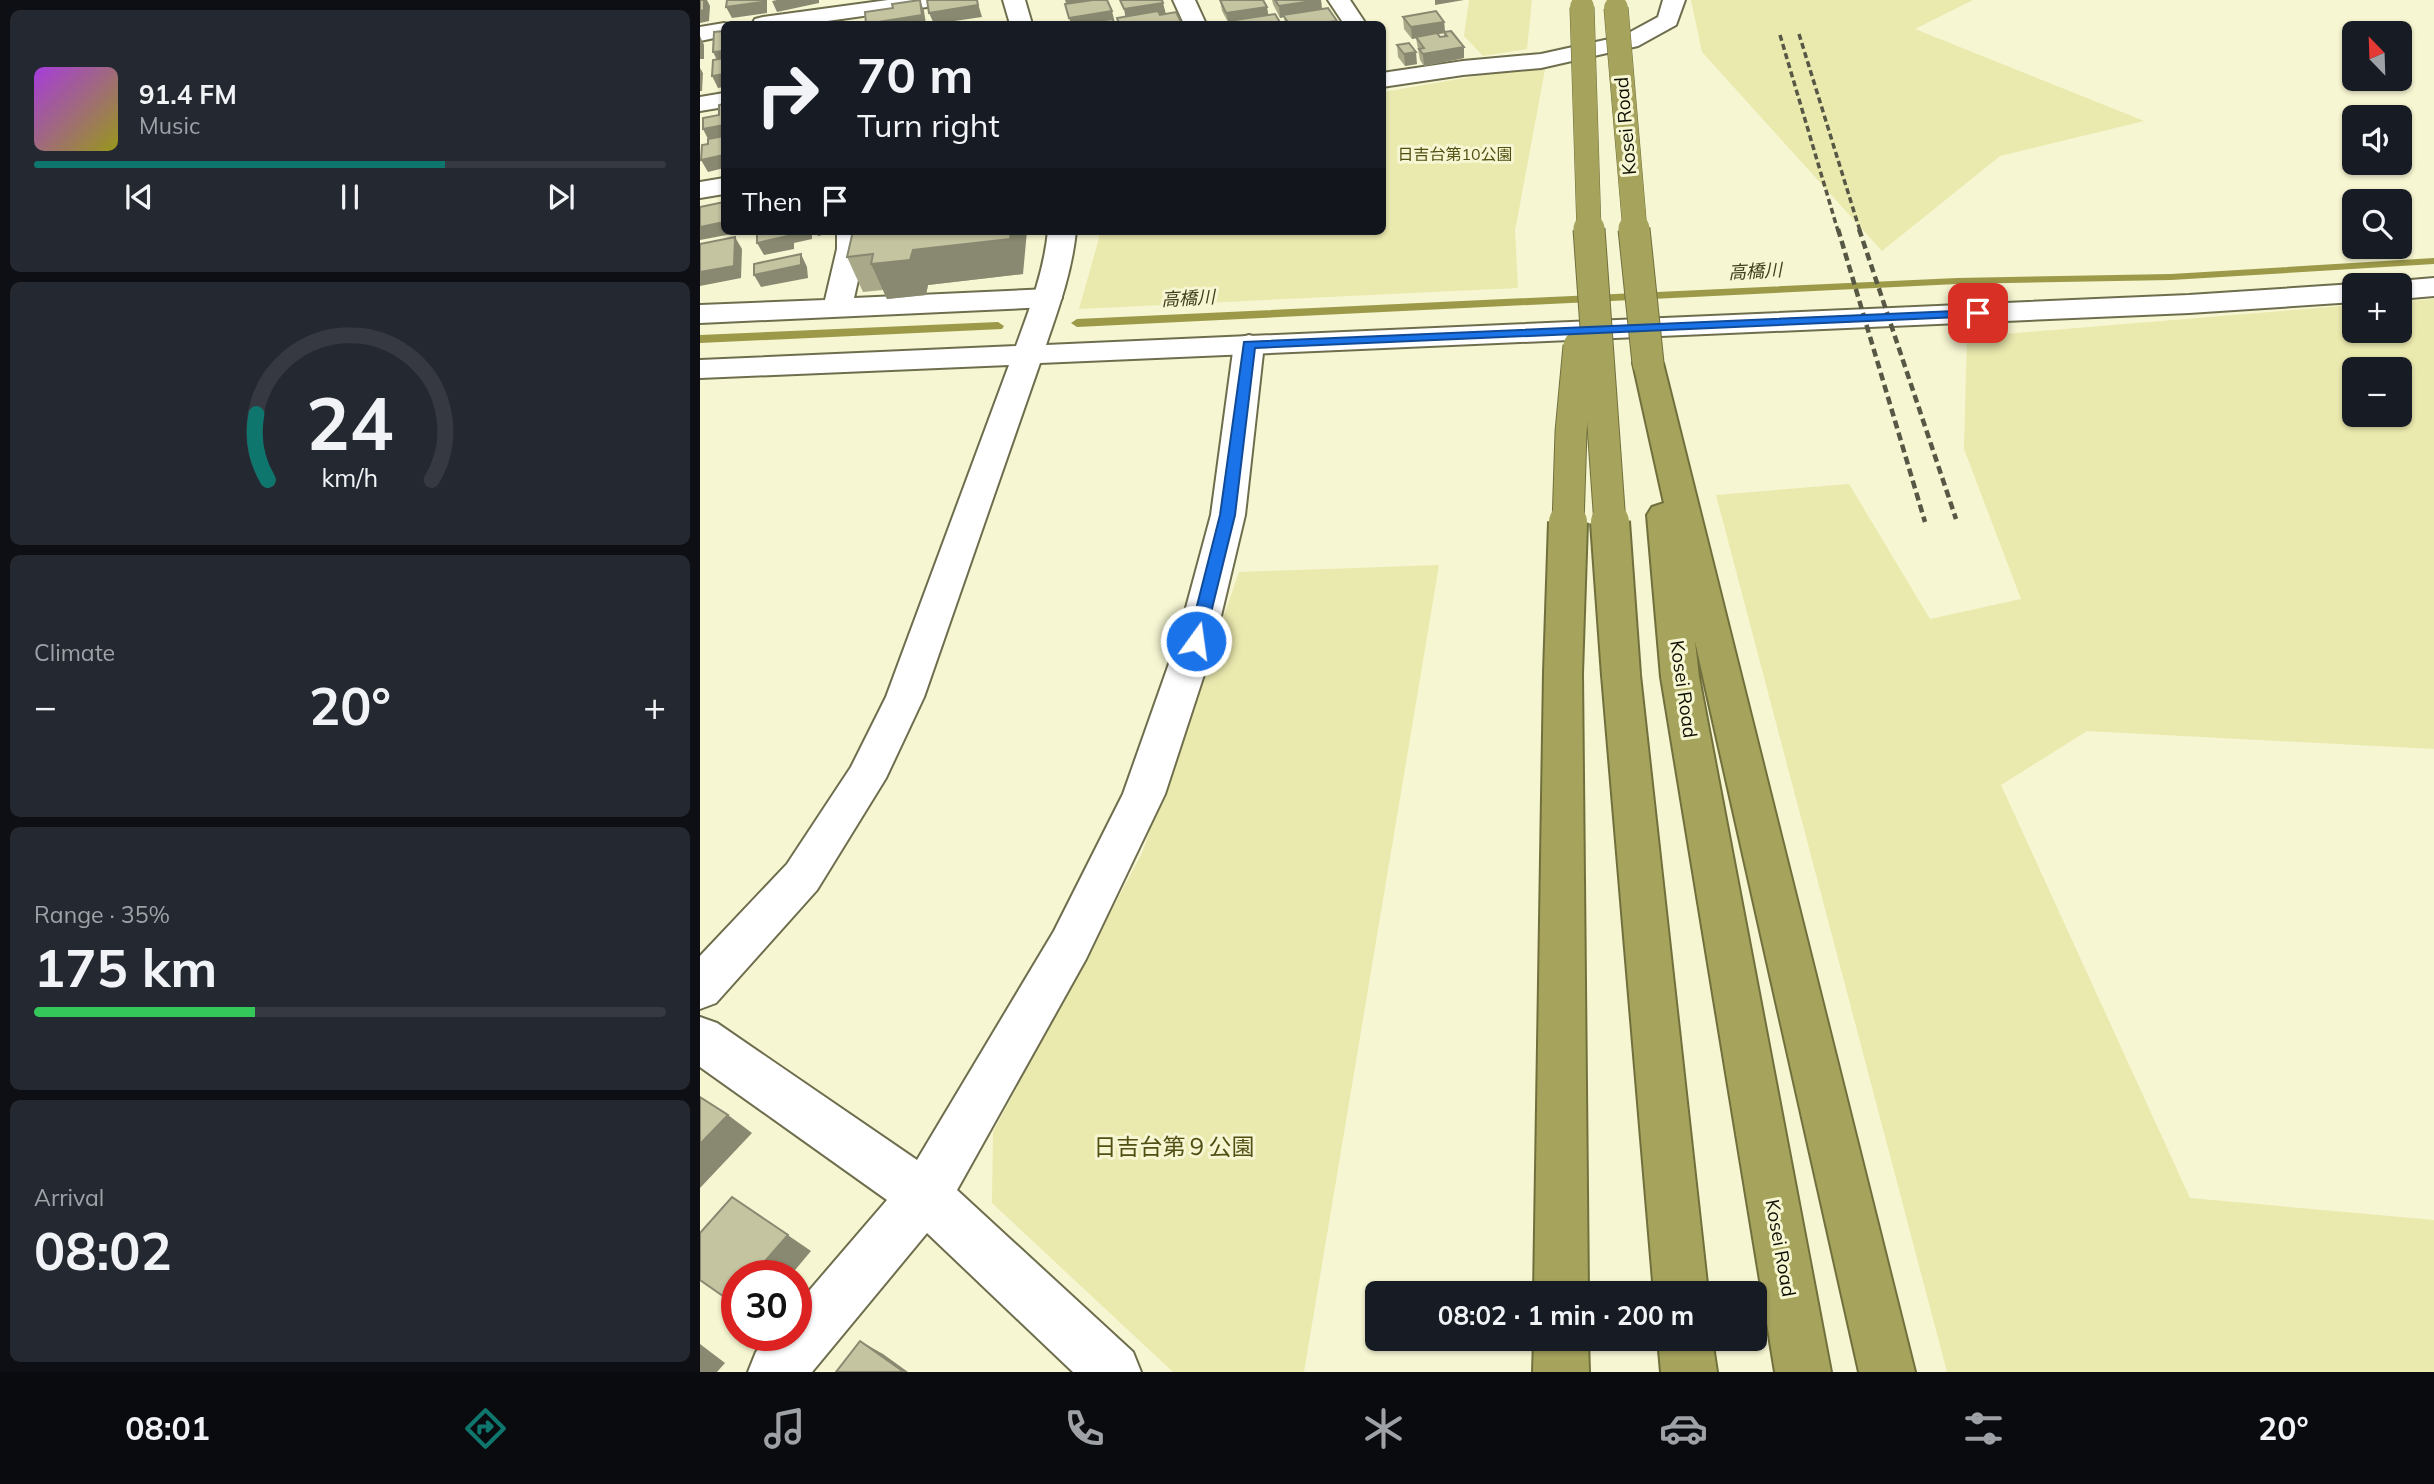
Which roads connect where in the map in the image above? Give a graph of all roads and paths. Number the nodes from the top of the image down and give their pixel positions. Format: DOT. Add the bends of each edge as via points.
graph roads {
  1 [pos="934,0"];
  2 [pos="1014,0"];
  3 [pos="1184,0"];
  4 [pos="1339,0"];
  5 [pos="1674,0"];
  6 [pos="1582,4"];
  7 [pos="1616,4"];
  8 [pos="845,12"];
  9 [pos="784,21"];
  10 [pos="1020,21"];
  11 [pos="1194,21"];
  12 [pos="1353,21"];
  13 [pos="721,30"];
  14 [pos="700,33"];
  15 [pos="1386,76"];
  16 [pos="721,100"];
  17 [pos="700,104"];
  18 [pos="721,186"];
  19 [pos="700,190"];
  20 [pos="851,235"];
  21 [pos="1062,235"];
  22 [pos="1589,236"];
  23 [pos="2434,287"];
  24 [pos="2412,289"];
  25 [pos="2342,294"];
  26 [pos="1048,298"];
  27 [pos="837,309"];
  28 [pos="700,314"];
  29 [pos="1249,344"];
  30 [pos="1027,355"];
  31 [pos="700,369"];
  32 [pos="1702,678"];
  33 [pos="700,988"];
  34 [pos="700,1039"];
  35 [pos="925,1196"];
  36 [pos="1561,1281"];
  37 [pos="1680,1281"];
  38 [pos="1561,1351"];
  39 [pos="1686,1351"];
  40 [pos="776,1372"];
  41 [pos="1113,1372"];
  42 [pos="1561,1372"];
  43 [pos="1689,1372"];
  44 [pos="1803,1372"];
  45 [pos="1887,1372"];
  1 -- 8 [label="street"];
  2 -- 10 [label="street"];
  3 -- 11 [label="street"];
  4 -- 12 [label="street"];
  5 -- 15 [label="street" via="1668,20 1630,41 1541,61"];
  6 -- 22 [label="highway, Kosei Road, bridge"];
  7 -- 32 [label="highway, Kosei Road, bridge" via="1648,363"];
  8 -- 9 [label="street"];
  13 -- 14 [label="street"];
  16 -- 17 [label="street"];
  18 -- 19 [label="street"];
  20 -- 27 [label="street"];
  21 -- 26 [label="street"];
  22 -- 36 [label="highway, bridge" via="1571,432 1563,673"];
  22 -- 37 [label="highway, Kosei Road, bridge" via="1621,675"];
  23 -- 24 [label="street"];
  25 -- 29 [label="street"];
  26 -- 27 [label="street"];
  26 -- 30 [label="street"];
  27 -- 28 [label="street"];
  29 -- 30 [label="street"];
  29 -- 35 [label="street" via="1227,515 1196,641 1144,794 1070,945"];
  30 -- 31 [label="street"];
  30 -- 33 [label="street" via="905,697 866,778 802,877"];
  32 -- 44 [label="highway, Kosei Road"];
  32 -- 45 [label="highway"];
  34 -- 35 [label="street"];
  35 -- 40 [label="street"];
  35 -- 41 [label="street"];
  38 -- 42 [label="highway"];
  39 -- 43 [label="highway"];
}
